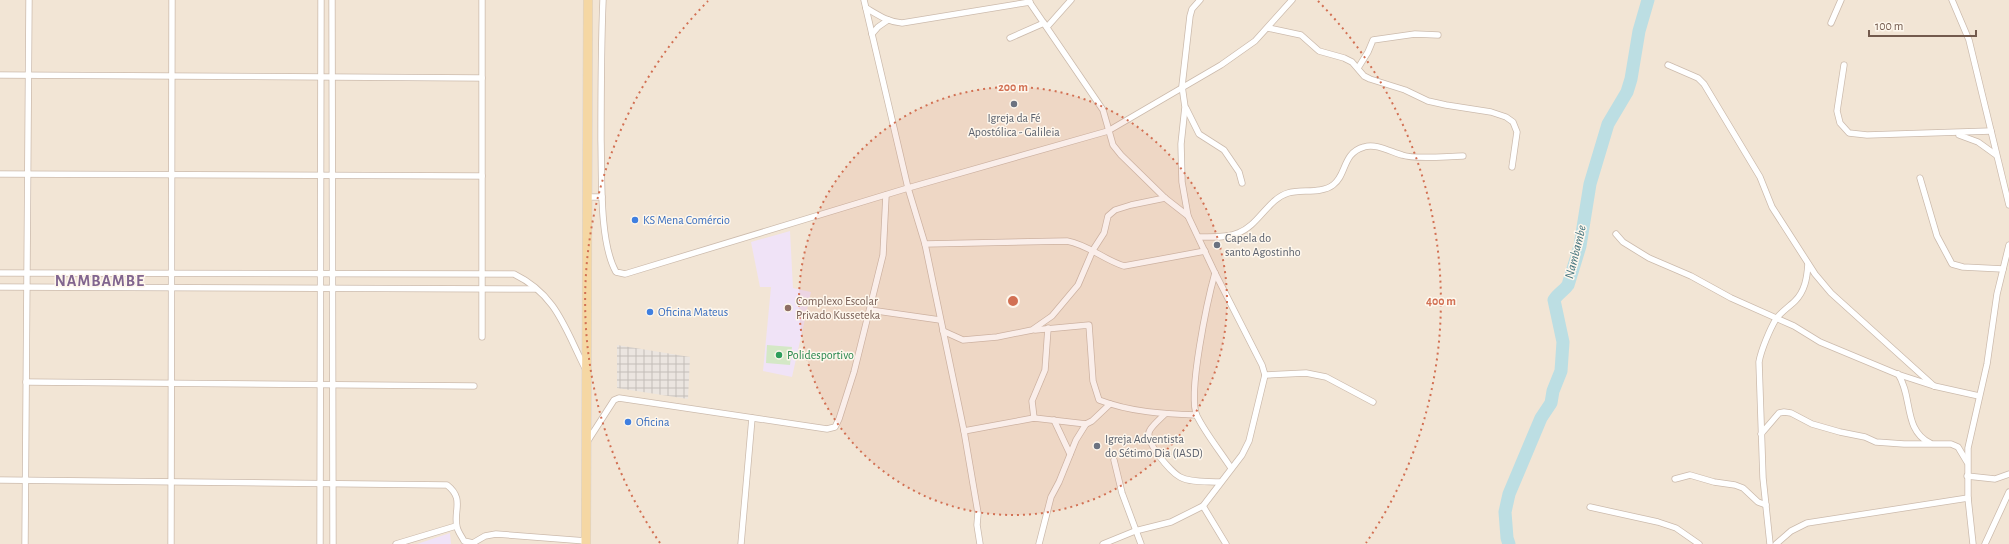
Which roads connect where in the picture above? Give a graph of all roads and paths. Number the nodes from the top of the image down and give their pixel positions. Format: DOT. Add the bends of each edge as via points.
graph roads {
  1 [pos="29,0"];
  2 [pos="172,0"];
  3 [pos="321,0"];
  4 [pos="332,0"];
  5 [pos="482,0"];
  6 [pos="588,0"];
  7 [pos="603,0"];
  8 [pos="864,0"];
  9 [pos="1071,0"];
  10 [pos="1200,0"];
  11 [pos="1292,0"];
  12 [pos="1841,0"];
  13 [pos="1952,0"];
  14 [pos="1029,1"];
  15 [pos="866,8"];
  16 [pos="888,20"];
  17 [pos="1832,23"];
  18 [pos="1046,25"];
  19 [pos="1268,28"];
  20 [pos="872,34"];
  21 [pos="1438,34"];
  22 [pos="1010,38"];
  23 [pos="1668,65"];
  24 [pos="1844,65"];
  25 [pos="1358,68"];
  26 [pos="0,75"];
  27 [pos="28,75"];
  28 [pos="172,76"];
  29 [pos="321,77"];
  30 [pos="332,77"];
  31 [pos="482,78"];
  32 [pos="1182,86"];
  33 [pos="1185,107"];
  34 [pos="1108,131"];
  35 [pos="1991,132"];
  36 [pos="1951,134"];
  37 [pos="1996,155"];
  38 [pos="1463,156"];
  39 [pos="1512,167"];
  40 [pos="0,174"];
  41 [pos="28,174"];
  42 [pos="172,175"];
  43 [pos="321,175"];
  44 [pos="332,175"];
  45 [pos="482,176"];
  46 [pos="1920,178"];
  47 [pos="1242,183"];
  48 [pos="908,188"];
  49 [pos="886,195"];
  50 [pos="588,197"];
  51 [pos="602,197"];
  52 [pos="1165,198"];
  53 [pos="2009,205"];
  54 [pos="1188,216"];
  55 [pos="1616,234"];
  56 [pos="1199,237"];
  57 [pos="925,244"];
  58 [pos="2009,246"];
  59 [pos="1093,250"];
  60 [pos="1205,251"];
  61 [pos="1808,264"];
  62 [pos="2003,269"];
  63 [pos="0,273"];
  64 [pos="27,273"];
  65 [pos="171,273"];
  66 [pos="1215,273"];
  67 [pos="320,274"];
  68 [pos="332,274"];
  69 [pos="482,274"];
  70 [pos="0,287"];
  71 [pos="27,287"];
  72 [pos="171,287"];
  73 [pos="320,288"];
  74 [pos="332,288"];
  75 [pos="482,288"];
  76 [pos="535,288"];
  77 [pos="870,310"];
  78 [pos="1776,318"];
  79 [pos="940,320"];
  80 [pos="1048,328"];
  81 [pos="1032,330"];
  82 [pos="943,331"];
  83 [pos="482,338"];
  84 [pos="588,372"];
  85 [pos="1897,374"];
  86 [pos="1265,375"];
  87 [pos="26,382"];
  88 [pos="171,384"];
  89 [pos="320,385"];
  90 [pos="332,385"];
  91 [pos="474,386"];
  92 [pos="1934,386"];
  93 [pos="1979,396"];
  94 [pos="1373,402"];
  95 [pos="1110,404"];
  96 [pos="1165,414"];
  97 [pos="1196,415"];
  98 [pos="752,418"];
  99 [pos="1034,418"];
  100 [pos="1054,420"];
  101 [pos="1086,424"];
  102 [pos="964,431"];
  103 [pos="1761,434"];
  104 [pos="587,443"];
  105 [pos="1932,444"];
  106 [pos="1070,454"];
  107 [pos="1114,460"];
  108 [pos="1967,462"];
  109 [pos="1231,468"];
  110 [pos="2009,474"];
  111 [pos="1968,476"];
  112 [pos="1675,479"];
  113 [pos="0,480"];
  114 [pos="25,481"];
  115 [pos="1220,482"];
  116 [pos="171,483"];
  117 [pos="320,485"];
  118 [pos="332,485"];
  119 [pos="2009,492"];
  120 [pos="1968,498"];
  121 [pos="1766,505"];
  122 [pos="1203,506"];
  123 [pos="1590,507"];
  124 [pos="456,526"];
  125 [pos="1135,531"];
  126 [pos="586,542"];
  127 [pos="25,544"];
  128 [pos="171,544"];
  129 [pos="320,544"];
  130 [pos="333,544"];
  131 [pos="396,544"];
  132 [pos="741,544"];
  133 [pos="980,544"];
  134 [pos="1039,544"];
  135 [pos="1103,544"];
  136 [pos="1140,544"];
  137 [pos="1226,544"];
  138 [pos="1698,544"];
  139 [pos="1770,544"];
  140 [pos="1776,544"];
  141 [pos="1973,544"];
  142 [pos="1984,544"];
  1 -- 27 [label="street"];
  2 -- 28 [label="street"];
  3 -- 29 [label="street"];
  4 -- 30 [label="street"];
  5 -- 31 [label="street"];
  6 -- 50 [label="main road"];
  7 -- 51 [label="street"];
  8 -- 15 [label="street"];
  9 -- 18 [label="street"];
  10 -- 32 [label="street" via="1192,9 1190,16"];
  11 -- 19 [label="street"];
  12 -- 17 [label="street"];
  13 -- 35 [label="street" via="1969,40"];
  14 -- 16 [label="street" via="902,23"];
  14 -- 18 [label="street"];
  15 -- 16 [label="street"];
  15 -- 20 [label="street"];
  16 -- 20 [label="street"];
  18 -- 22 [label="street"];
  18 -- 34 [label="street" via="1103,110"];
  19 -- 25 [label="street" via="1301,35 1319,51 1344,58"];
  19 -- 32 [label="street" via="1244,49"];
  20 -- 48 [label="street"];
  21 -- 25 [label="street" via="1415,34 1373,40"];
  23 -- 61 [label="street" via="1698,78 1704,84 1760,176 1772,207"];
  24 -- 36 [label="street" via="1837,111 1840,123 1848,133"];
  25 -- 39 [label="street" via="1370,79 1405,90 1428,101 1506,117 1513,122 1516,132"];
  26 -- 27 [label="street"];
  27 -- 28 [label="street"];
  27 -- 41 [label="street"];
  28 -- 29 [label="street"];
  28 -- 42 [label="street"];
  29 -- 30 [label="street"];
  29 -- 43 [label="street"];
  30 -- 31 [label="street"];
  30 -- 44 [label="street"];
  31 -- 45 [label="street"];
  32 -- 33 [label="street"];
  32 -- 34 [label="street"];
  33 -- 47 [label="street" via="1199,134 1224,150 1239,172"];
  33 -- 54 [label="street" via="1181,144 1182,182"];
  34 -- 48 [label="street"];
  34 -- 52 [label="street" via="1113,145 1121,155"];
  35 -- 36 [label="street"];
  35 -- 37 [label="street"];
  36 -- 37 [label="street" via="1973,140"];
  37 -- 53 [label="street"];
  38 -- 56 [label="street" via="1404,156 1386,149 1365,146 1354,152 1345,162 1340,178 1326,189 1287,193 1239,233"];
  40 -- 41 [label="street"];
  41 -- 42 [label="street"];
  41 -- 64 [label="street"];
  42 -- 43 [label="street"];
  42 -- 65 [label="street"];
  43 -- 44 [label="street"];
  43 -- 67 [label="street"];
  44 -- 45 [label="street"];
  44 -- 68 [label="street"];
  45 -- 69 [label="street"];
  46 -- 62 [label="street" via="1938,236 1952,264"];
  48 -- 49 [label="street"];
  48 -- 57 [label="street"];
  49 -- 51 [label="street" via="625,274 616,272 610,261"];
  49 -- 77 [label="street" via="883,255"];
  50 -- 51 [label="street"];
  50 -- 84 [label="main road"];
  52 -- 54 [label="street"];
  52 -- 59 [label="street" via="1115,210 1108,216 1104,233"];
  54 -- 56 [label="street"];
  55 -- 78 [label="street" via="1634,250 1646,254 1649,258 1686,273 1731,298"];
  56 -- 60 [label="street"];
  57 -- 59 [label="street" via="1067,241 1080,243"];
  57 -- 79 [label="street"];
  58 -- 62 [label="street"];
  59 -- 60 [label="street" via="1124,266"];
  59 -- 81 [label="street" via="1078,285 1066,301 1052,316"];
  60 -- 66 [label="street"];
  61 -- 78 [label="street" via="1804,287 1795,301"];
  61 -- 92 [label="street" via="1831,293"];
  62 -- 93 [label="street"];
  63 -- 64 [label="street"];
  64 -- 65 [label="street"];
  64 -- 71 [label="street"];
  65 -- 67 [label="street"];
  65 -- 72 [label="street"];
  66 -- 86 [label="street"];
  66 -- 97 [label="street" via="1197,364"];
  67 -- 68 [label="street"];
  67 -- 73 [label="street"];
  68 -- 69 [label="street"];
  68 -- 74 [label="street"];
  69 -- 75 [label="street"];
  69 -- 76 [label="street" via="514,274"];
  70 -- 71 [label="street"];
  71 -- 72 [label="street"];
  71 -- 87 [label="street"];
  72 -- 73 [label="street"];
  72 -- 88 [label="street"];
  73 -- 74 [label="street"];
  73 -- 89 [label="street"];
  74 -- 75 [label="street"];
  74 -- 90 [label="street"];
  75 -- 76 [label="street"];
  75 -- 83 [label="street"];
  76 -- 84 [label="street" via="551,302 561,317"];
  77 -- 79 [label="street"];
  77 -- 98 [label="street" via="850,385 835,427 827,429"];
  78 -- 85 [label="street" via="1820,342"];
  78 -- 103 [label="street" via="1759,362"];
  79 -- 82 [label="street"];
  80 -- 81 [label="street"];
  80 -- 95 [label="street" via="1089,325 1097,396 1099,400"];
  80 -- 99 [label="street" via="1045,370 1032,400"];
  81 -- 82 [label="street" via="997,338 963,340"];
  82 -- 102 [label="street"];
  84 -- 104 [label="main road"];
  85 -- 92 [label="street"];
  85 -- 105 [label="street" via="1903,382 1914,428 1922,439"];
  86 -- 94 [label="street" via="1306,373 1326,377"];
  86 -- 109 [label="street" via="1249,441 1242,456"];
  87 -- 88 [label="street"];
  87 -- 114 [label="street"];
  88 -- 89 [label="street"];
  88 -- 116 [label="street"];
  89 -- 90 [label="street"];
  89 -- 117 [label="street"];
  90 -- 91 [label="street"];
  90 -- 118 [label="street"];
  92 -- 93 [label="street"];
  93 -- 108 [label="street"];
  95 -- 96 [label="street"];
  95 -- 101 [label="street"];
  96 -- 97 [label="street"];
  96 -- 115 [label="street" via="1150,430 1149,437 1159,456 1180,477"];
  97 -- 109 [label="street"];
  98 -- 104 [label="street" via="619,398 614,400"];
  98 -- 132 [label="street"];
  99 -- 100 [label="street"];
  99 -- 102 [label="street"];
  100 -- 101 [label="street"];
  100 -- 106 [label="street"];
  101 -- 106 [label="street"];
  102 -- 133 [label="street" via="978,513"];
  103 -- 105 [label="street" via="1779,413 1784,412 1812,424 1876,442"];
  103 -- 121 [label="street"];
  104 -- 126 [label="main road"];
  105 -- 108 [label="street" via="1951,444 1958,447"];
  106 -- 134 [label="street" via="1051,497"];
  107 -- 125 [label="street"];
  108 -- 111 [label="street"];
  109 -- 115 [label="street"];
  110 -- 111 [label="street" via="1995,479"];
  111 -- 120 [label="street"];
  112 -- 121 [label="street" via="1690,475 1735,485"];
  113 -- 114 [label="street"];
  114 -- 116 [label="street"];
  114 -- 127 [label="street"];
  115 -- 122 [label="street"];
  116 -- 117 [label="street"];
  116 -- 128 [label="street"];
  117 -- 118 [label="street"];
  117 -- 129 [label="street"];
  118 -- 124 [label="street" via="447,485 454,490 458,506"];
  118 -- 130 [label="street"];
  119 -- 142 [label="street"];
  120 -- 140 [label="street" via="1807,523 1791,531"];
  120 -- 141 [label="street"];
  121 -- 139 [label="street"];
  122 -- 125 [label="street" via="1171,522"];
  122 -- 137 [label="street"];
  123 -- 138 [label="street" via="1676,528"];
  124 -- 126 [label="street" via="464,541 473,543 485,536 496,534"];
  124 -- 131 [label="street"];
  125 -- 135 [label="street"];
  125 -- 136 [label="street"];
}
